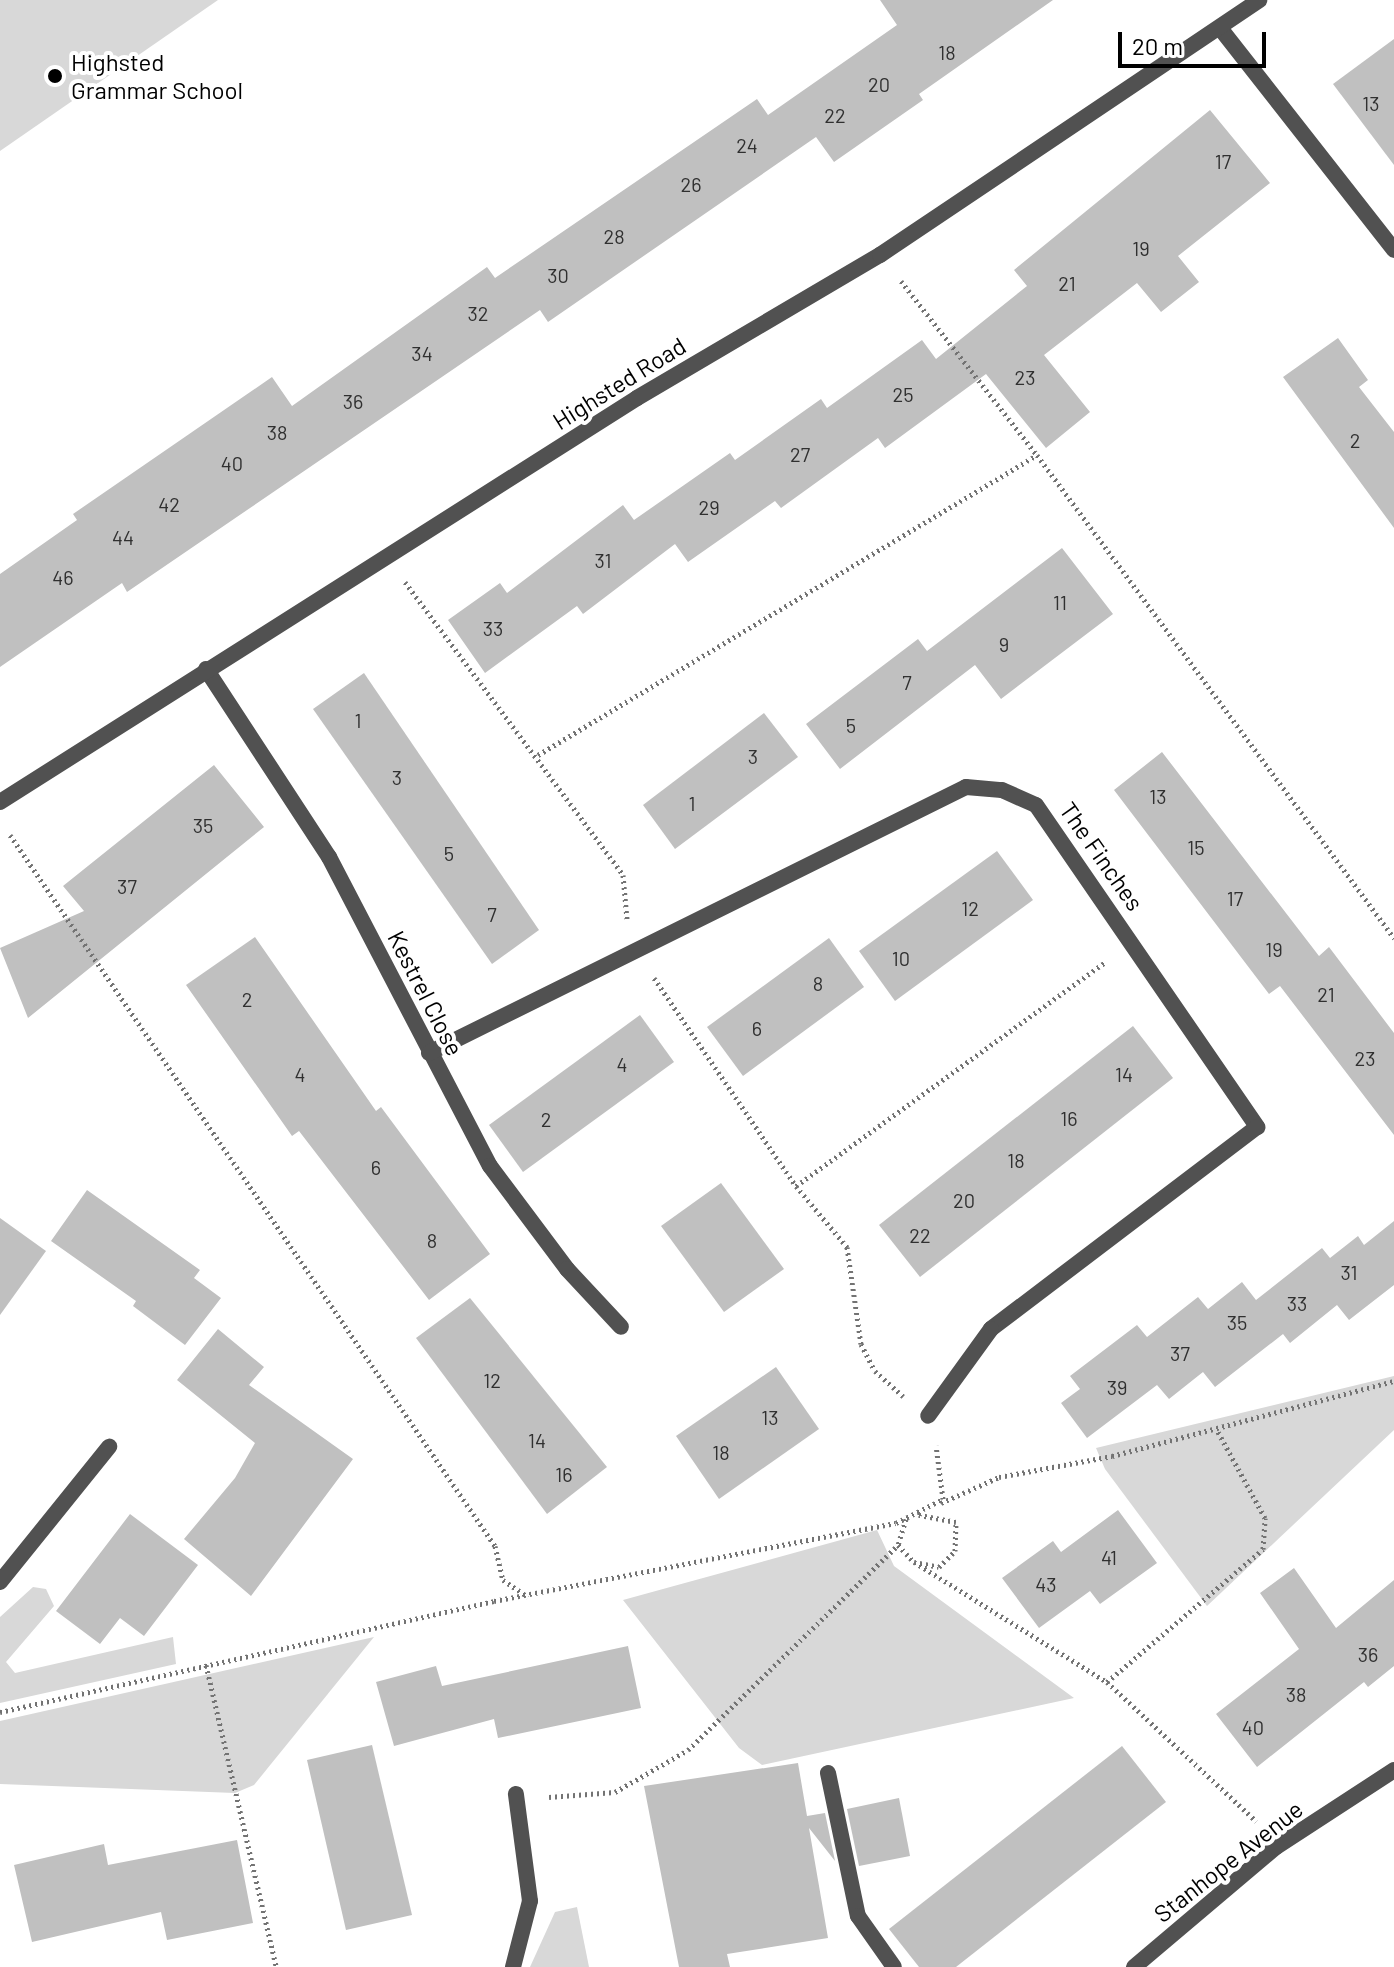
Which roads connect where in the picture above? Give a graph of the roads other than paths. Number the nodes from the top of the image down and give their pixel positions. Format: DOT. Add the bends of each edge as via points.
graph roads {
  1 [pos="1259,0"];
  2 [pos="1220,28"];
  3 [pos="1394,250"];
  4 [pos="206,669"];
  5 [pos="0,802"];
  6 [pos="429,1053"];
  7 [pos="621,1327"];
  8 [pos="928,1416"];
  9 [pos="109,1447"];
  10 [pos="0,1582"];
  11 [pos="1394,1770"];
  12 [pos="828,1773"];
  13 [pos="516,1794"];
  14 [pos="513,1967"];
  15 [pos="894,1967"];
  16 [pos="1134,1967"];
  1 -- 2 [label="street, Highsted Road"];
  2 -- 3 [label="street"];
  2 -- 4 [label="street, Highsted Road" via="880,255 637,398"];
  4 -- 5 [label="street, Highsted Road"];
  4 -- 6 [label="street, Kestrel Close" via="329,857"];
  6 -- 7 [label="street, Kestrel Close" via="490,1166 567,1269"];
  6 -- 8 [label="street, The Finches" via="966,787 1002,790 1036,805 1257,1127 991,1329"];
  9 -- 10 [label="street"];
  11 -- 16 [label="street, Stanhope Avenue" via="1276,1847"];
  12 -- 15 [label="street" via="858,1916"];
  13 -- 14 [label="street" via="530,1901"];
}
